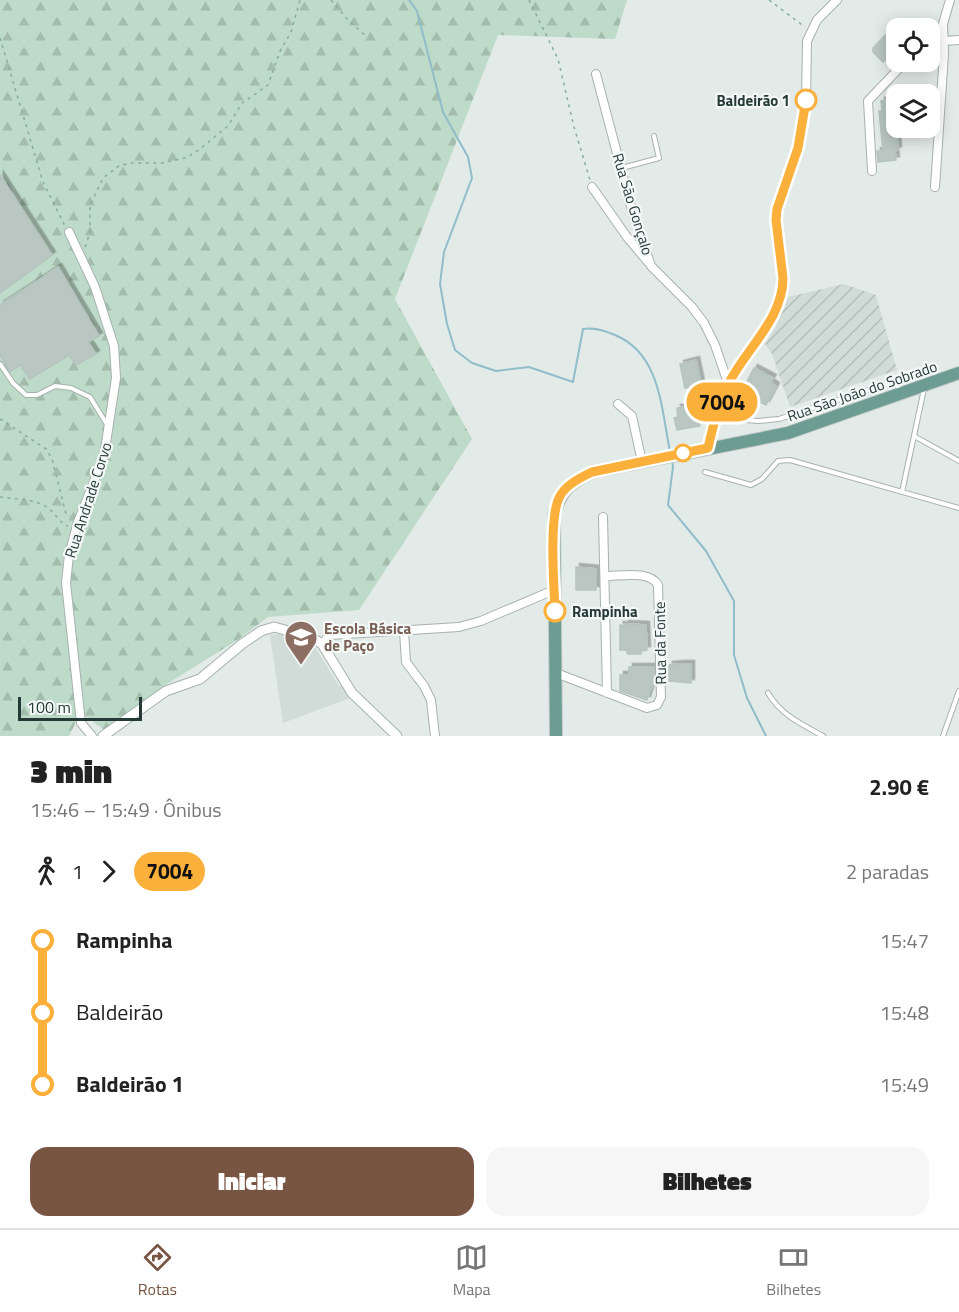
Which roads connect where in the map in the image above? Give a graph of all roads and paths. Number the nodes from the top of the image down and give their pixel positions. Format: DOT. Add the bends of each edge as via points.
graph roads {
  1 [pos="300,0"];
  2 [pos="331,0"];
  3 [pos="529,0"];
  4 [pos="769,0"];
  5 [pos="837,0"];
  6 [pos="950,0"];
  7 [pos="811,31"];
  8 [pos="366,36"];
  9 [pos="0,38"];
  10 [pos="959,40"];
  11 [pos="940,41"];
  12 [pos="943,41"];
  13 [pos="895,72"];
  14 [pos="596,74"];
  15 [pos="654,136"];
  16 [pos="621,168"];
  17 [pos="872,171"];
  18 [pos="592,187"];
  19 [pos="935,187"];
  20 [pos="69,232"];
  21 [pos="80,256"];
  22 [pos="651,266"];
  23 [pos="0,364"];
  24 [pos="959,373"];
  25 [pos="728,383"];
  26 [pos="924,385"];
  27 [pos="904,392"];
  28 [pos="618,404"];
  29 [pos="719,411"];
  30 [pos="0,418"];
  31 [pos="109,429"];
  32 [pos="914,436"];
  33 [pos="708,448"];
  34 [pos="959,461"];
  35 [pos="642,462"];
  36 [pos="705,472"];
  37 [pos="902,492"];
  38 [pos="0,497"];
  39 [pos="959,508"];
  40 [pos="603,517"];
  41 [pos="78,526"];
  42 [pos="605,576"];
  43 [pos="554,590"];
  44 [pos="404,631"];
  45 [pos="322,644"];
  46 [pos="555,674"];
  47 [pos="574,682"];
  48 [pos="556,688"];
  49 [pos="959,691"];
  50 [pos="607,693"];
  51 [pos="768,693"];
  52 [pos="92,736"];
  53 [pos="103,736"];
  54 [pos="397,736"];
  55 [pos="435,736"];
  56 [pos="556,736"];
  57 [pos="823,736"];
  58 [pos="943,736"];
  1 -- 21 [label="path" via="268,85 242,103 228,126 188,157 162,163 130,163 103,178 90,205 90,232"];
  2 -- 8 [label="path"];
  3 -- 18 [label="path" via="558,59"];
  4 -- 7 [label="path"];
  5 -- 7 [label="street"];
  6 -- 12 [label="street"];
  7 -- 25 [label="street" via="807,41 802,133 777,209 781,296 769,323"];
  9 -- 20 [label="path" via="43,182"];
  10 -- 12 [label="street"];
  11 -- 12 [label="street"];
  12 -- 19 [label="street"];
  13 -- 17 [label="street" via="868,100"];
  14 -- 16 [label="street, Rua São Gonçalo"];
  15 -- 16 [label="lane" via="659,158"];
  16 -- 22 [label="street, Rua São Gonçalo"];
  18 -- 22 [label="street"];
  20 -- 21 [label="street, Rua Andrade Corvo"];
  21 -- 31 [label="street, Rua Andrade Corvo" via="95,286 114,346 116,378"];
  22 -- 25 [label="street, Rua São Gonçalo" via="704,323"];
  23 -- 31 [label="lane" via="26,395 37,395 56,386 90,397"];
  24 -- 26 [label="main road, Rua São João do Sobrado"];
  25 -- 29 [label="street"];
  26 -- 27 [label="main road, Rua São João do Sobrado"];
  26 -- 32 [label="lane"];
  27 -- 29 [label="lane" via="893,382 778,419 746,420"];
  27 -- 33 [label="main road, Rua São João do Sobrado" via="788,433"];
  28 -- 35 [label="street" via="632,416"];
  29 -- 33 [label="street"];
  30 -- 41 [label="path" via="45,449 52,459 66,514"];
  31 -- 41 [label="street, Rua Andrade Corvo" via="104,456"];
  32 -- 34 [label="lane"];
  32 -- 37 [label="lane"];
  33 -- 35 [label="main road, Rua São João do Sobrado"];
  35 -- 43 [label="main road, Rua São João do Sobrado" via="592,472 559,497 554,515"];
  36 -- 37 [label="lane" via="751,485 783,459"];
  37 -- 39 [label="lane"];
  38 -- 41 [label="path" via="36,502 49,508 61,523"];
  40 -- 42 [label="street"];
  41 -- 52 [label="street, Rua Andrade Corvo" via="66,583 81,723"];
  42 -- 50 [label="street"];
  42 -- 50 [label="street, Rua da Fonte" via="649,576 658,585 661,697 657,705 647,708"];
  43 -- 44 [label="street" via="481,621 459,627"];
  43 -- 46 [label="main road, Rua São João do Sobrado"];
  44 -- 45 [label="street" via="330,635"];
  44 -- 55 [label="street" via="406,662 431,700"];
  45 -- 53 [label="street" via="291,630 274,627 261,631 200,679 166,691"];
  45 -- 54 [label="street" via="352,693"];
  46 -- 47 [label="street, Rua da Fonte"];
  46 -- 48 [label="main road, Rua São João do Sobrado"];
  47 -- 48 [label="street"];
  47 -- 50 [label="street, Rua da Fonte"];
  48 -- 56 [label="main road, Rua São João do Sobrado"];
  49 -- 58 [label="lane"];
  51 -- 57 [label="lane" via="785,714"];
}
